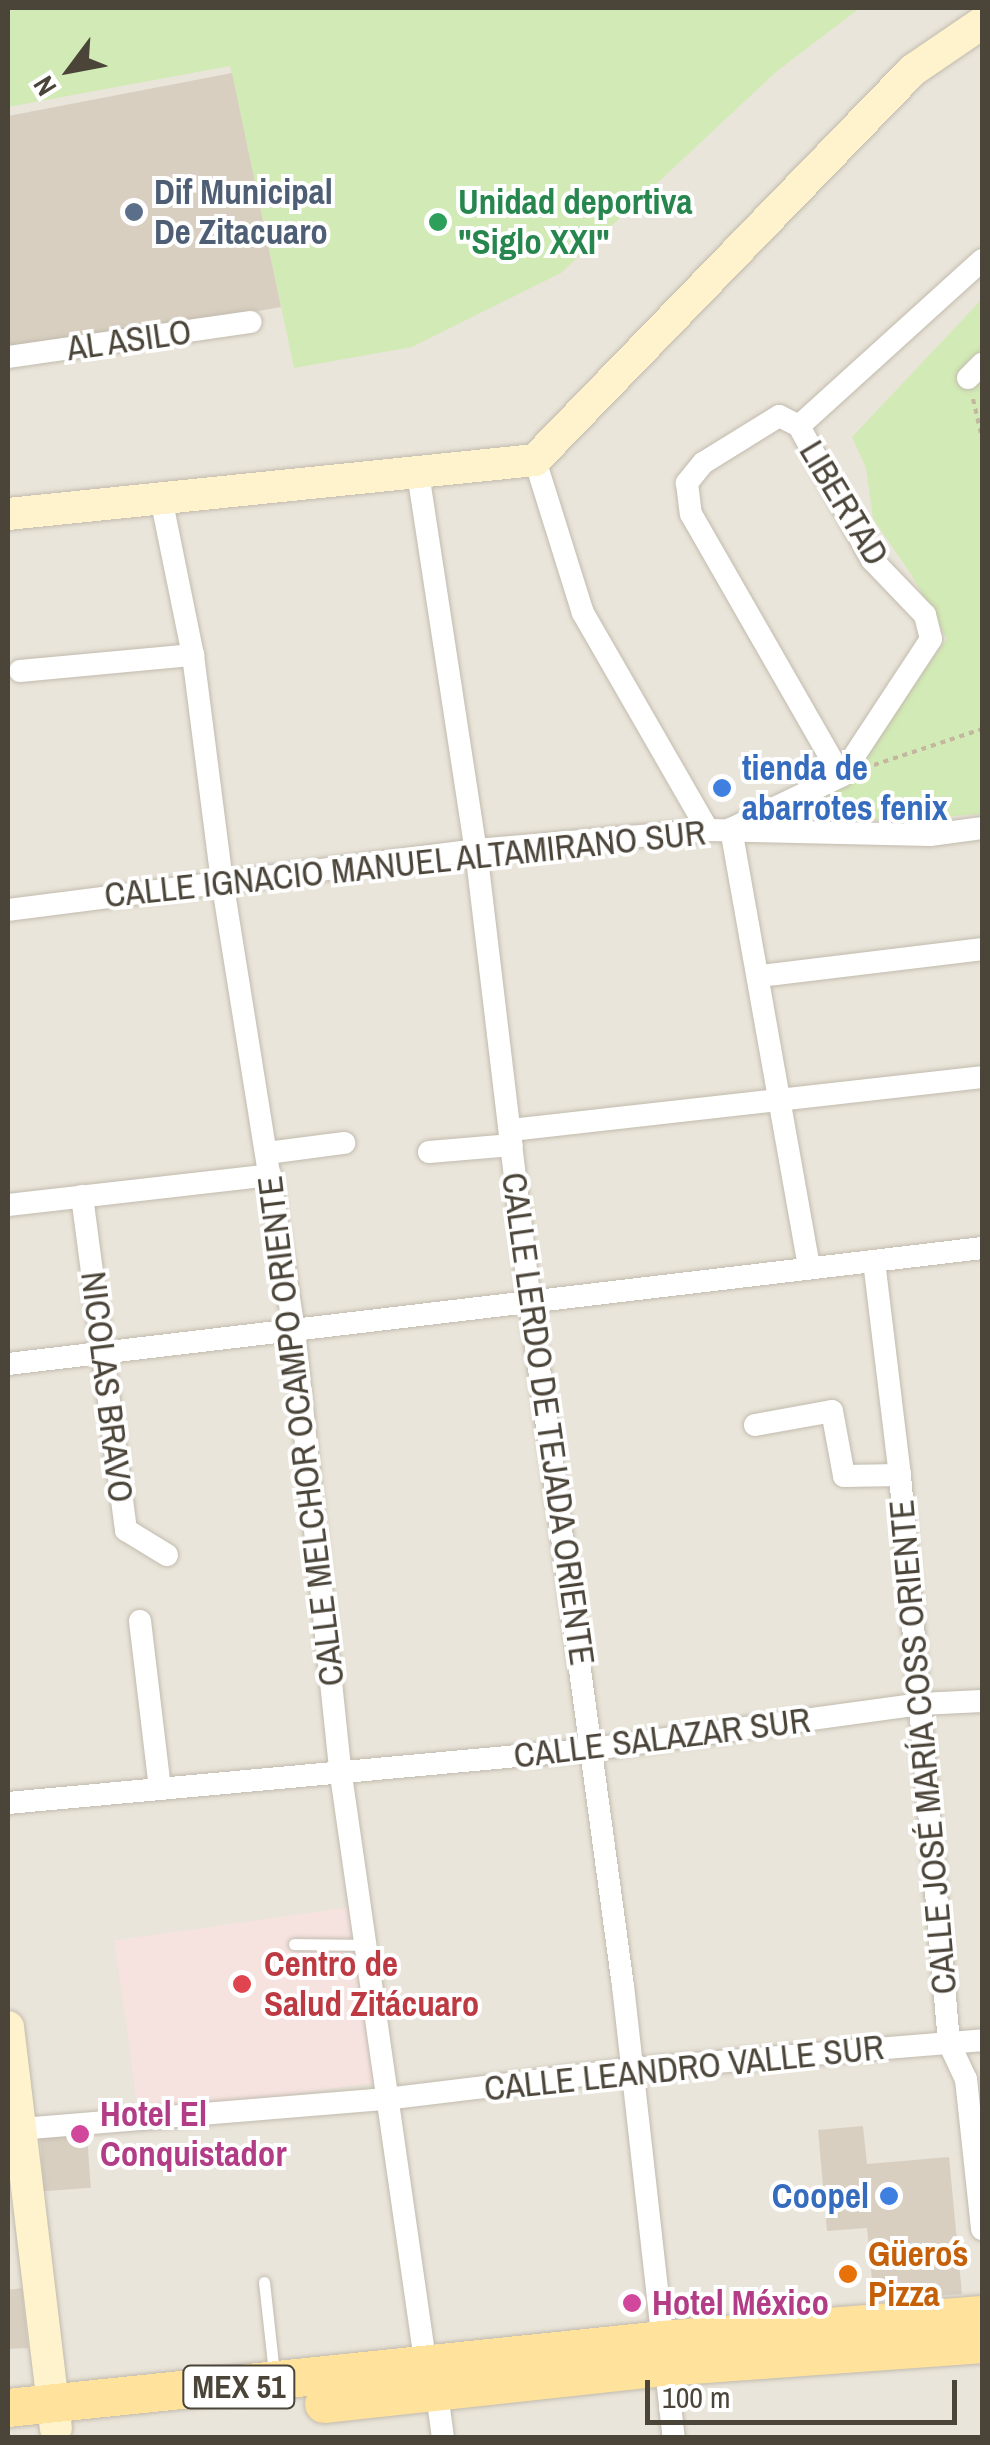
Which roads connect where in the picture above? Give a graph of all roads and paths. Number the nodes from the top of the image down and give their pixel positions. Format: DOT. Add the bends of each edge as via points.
graph roads {
  1 [pos="982,23"];
  2 [pos="982,260"];
  3 [pos="250,322"];
  4 [pos="8,357"];
  5 [pos="975,371"];
  6 [pos="789,421"];
  7 [pos="982,438"];
  8 [pos="535,460"];
  9 [pos="418,473"];
  10 [pos="162,498"];
  11 [pos="8,514"];
  12 [pos="193,655"];
  13 [pos="20,671"];
  14 [pos="982,729"];
  15 [pos="841,776"];
  16 [pos="982,828"];
  17 [pos="720,829"];
  18 [pos="476,850"];
  19 [pos="222,880"];
  20 [pos="8,910"];
  21 [pos="982,948"];
  22 [pos="760,976"];
  23 [pos="982,1077"];
  24 [pos="781,1100"];
  25 [pos="511,1137"];
  26 [pos="344,1143"];
  27 [pos="428,1152"];
  28 [pos="269,1164"];
  29 [pos="82,1196"];
  30 [pos="8,1205"];
  31 [pos="982,1248"];
  32 [pos="874,1261"];
  33 [pos="810,1267"];
  34 [pos="530,1302"];
  35 [pos="294,1330"];
  36 [pos="103,1353"];
  37 [pos="8,1364"];
  38 [pos="755,1425"];
  39 [pos="900,1475"];
  40 [pos="168,1555"];
  41 [pos="140,1621"];
  42 [pos="982,1701"];
  43 [pos="920,1704"];
  44 [pos="593,1748"];
  45 [pos="341,1775"];
  46 [pos="160,1789"];
  47 [pos="8,1803"];
  48 [pos="294,1944"];
  49 [pos="368,1946"];
  50 [pos="8,2027"];
  51 [pos="982,2040"];
  52 [pos="949,2043"];
  53 [pos="632,2068"];
  54 [pos="385,2099"];
  55 [pos="13,2129"];
  56 [pos="982,2229"];
  57 [pos="264,2282"];
  58 [pos="982,2314"];
  59 [pos="982,2344"];
  60 [pos="664,2354"];
  61 [pos="431,2380"];
  62 [pos="276,2383"];
  63 [pos="8,2408"];
  64 [pos="55,2423"];
  65 [pos="8,2433"];
  66 [pos="443,2438"];
  67 [pos="674,2438"];
  1 -- 8 [label="street" via="914,70"];
  2 -- 6 [label="street, LIBERTAD"];
  3 -- 4 [label="street, AL ASILO"];
  5 -- 7 [label="path"];
  6 -- 15 [label="street, LIBERTAD" via="872,560 932,627 931,639"];
  6 -- 15 [label="street" via="703,462 687,483 691,514"];
  8 -- 9 [label="street"];
  8 -- 17 [label="street" via="583,613"];
  9 -- 10 [label="street"];
  9 -- 18 [label="street, CALLE LERDO DE TEJADA ORIENTE"];
  10 -- 11 [label="street"];
  10 -- 12 [label="street, CALLE MELCHOR OCAMPO ORIENTE"];
  12 -- 13 [label="street"];
  12 -- 19 [label="street, CALLE MELCHOR OCAMPO ORIENTE"];
  14 -- 15 [label="path"];
  15 -- 17 [label="street"];
  16 -- 17 [label="street, CALLE IGNACIO MANUEL ALTAMIRANO SUR" via="930,835"];
  17 -- 18 [label="street, CALLE IGNACIO MANUEL ALTAMIRANO SUR"];
  17 -- 22 [label="street"];
  18 -- 19 [label="street, CALLE IGNACIO MANUEL ALTAMIRANO SUR"];
  18 -- 25 [label="street, CALLE LERDO DE TEJADA ORIENTE"];
  19 -- 20 [label="street, CALLE IGNACIO MANUEL ALTAMIRANO SUR"];
  19 -- 28 [label="street, CALLE MELCHOR OCAMPO ORIENTE"];
  21 -- 22 [label="street"];
  22 -- 24 [label="street"];
  23 -- 24 [label="street"];
  24 -- 25 [label="street"];
  24 -- 33 [label="street"];
  25 -- 27 [label="street"];
  25 -- 34 [label="street, CALLE LERDO DE TEJADA ORIENTE"];
  26 -- 28 [label="street"];
  28 -- 29 [label="street"];
  28 -- 35 [label="street, CALLE MELCHOR OCAMPO ORIENTE"];
  29 -- 30 [label="street"];
  29 -- 36 [label="street, NICOLAS BRAVO"];
  31 -- 32 [label="street"];
  32 -- 33 [label="street"];
  32 -- 39 [label="street, CALLE JOSÉ MARÍA COSS ORIENTE"];
  33 -- 34 [label="street"];
  34 -- 35 [label="street"];
  34 -- 44 [label="street, CALLE LERDO DE TEJADA ORIENTE"];
  35 -- 36 [label="street"];
  35 -- 45 [label="street, CALLE MELCHOR OCAMPO ORIENTE"];
  36 -- 37 [label="street"];
  36 -- 40 [label="street, NICOLAS BRAVO" via="126,1530"];
  38 -- 39 [label="street" via="832,1411 844,1476"];
  39 -- 43 [label="street, CALLE JOSÉ MARÍA COSS ORIENTE"];
  41 -- 46 [label="street"];
  42 -- 43 [label="street, CALLE SALAZAR SUR"];
  43 -- 44 [label="street, CALLE SALAZAR SUR"];
  43 -- 52 [label="street, CALLE JOSÉ MARÍA COSS ORIENTE"];
  44 -- 45 [label="street, CALLE SALAZAR SUR"];
  44 -- 53 [label="street, CALLE LERDO DE TEJADA ORIENTE"];
  45 -- 46 [label="street, CALLE SALAZAR SUR"];
  45 -- 49 [label="street, CALLE MELCHOR OCAMPO ORIENTE"];
  46 -- 47 [label="street, CALLE SALAZAR SUR"];
  48 -- 49 [label="lane"];
  49 -- 54 [label="street, CALLE MELCHOR OCAMPO ORIENTE"];
  50 -- 55 [label="street"];
  51 -- 52 [label="street, CALLE LEANDRO VALLE SUR"];
  52 -- 53 [label="street, CALLE LEANDRO VALLE SUR"];
  52 -- 56 [label="street, CALLE JOSÉ MARÍA COSS ORIENTE" via="966,2079"];
  53 -- 54 [label="street, CALLE LEANDRO VALLE SUR"];
  53 -- 60 [label="street, CALLE LERDO DE TEJADA ORIENTE"];
  54 -- 55 [label="street, CALLE LEANDRO VALLE SUR"];
  54 -- 61 [label="street, CALLE MELCHOR OCAMPO ORIENTE"];
  55 -- 64 [label="street"];
  57 -- 62 [label="lane"];
  58 -- 60 [label="main road, MEX 51"];
  59 -- 60 [label="main road, MEX 51"];
  60 -- 61 [label="main road, MEX 51"];
  60 -- 67 [label="street, CALLE LERDO DE TEJADA ORIENTE"];
  61 -- 62 [label="main road, MEX 51"];
  61 -- 64 [label="main road, MEX 51"];
  61 -- 66 [label="street, CALLE MELCHOR OCAMPO ORIENTE"];
  62 -- 64 [label="main road, MEX 51"];
  63 -- 64 [label="main road, MEX 51"];
  64 -- 65 [label="main road, MEX 51"];
}
